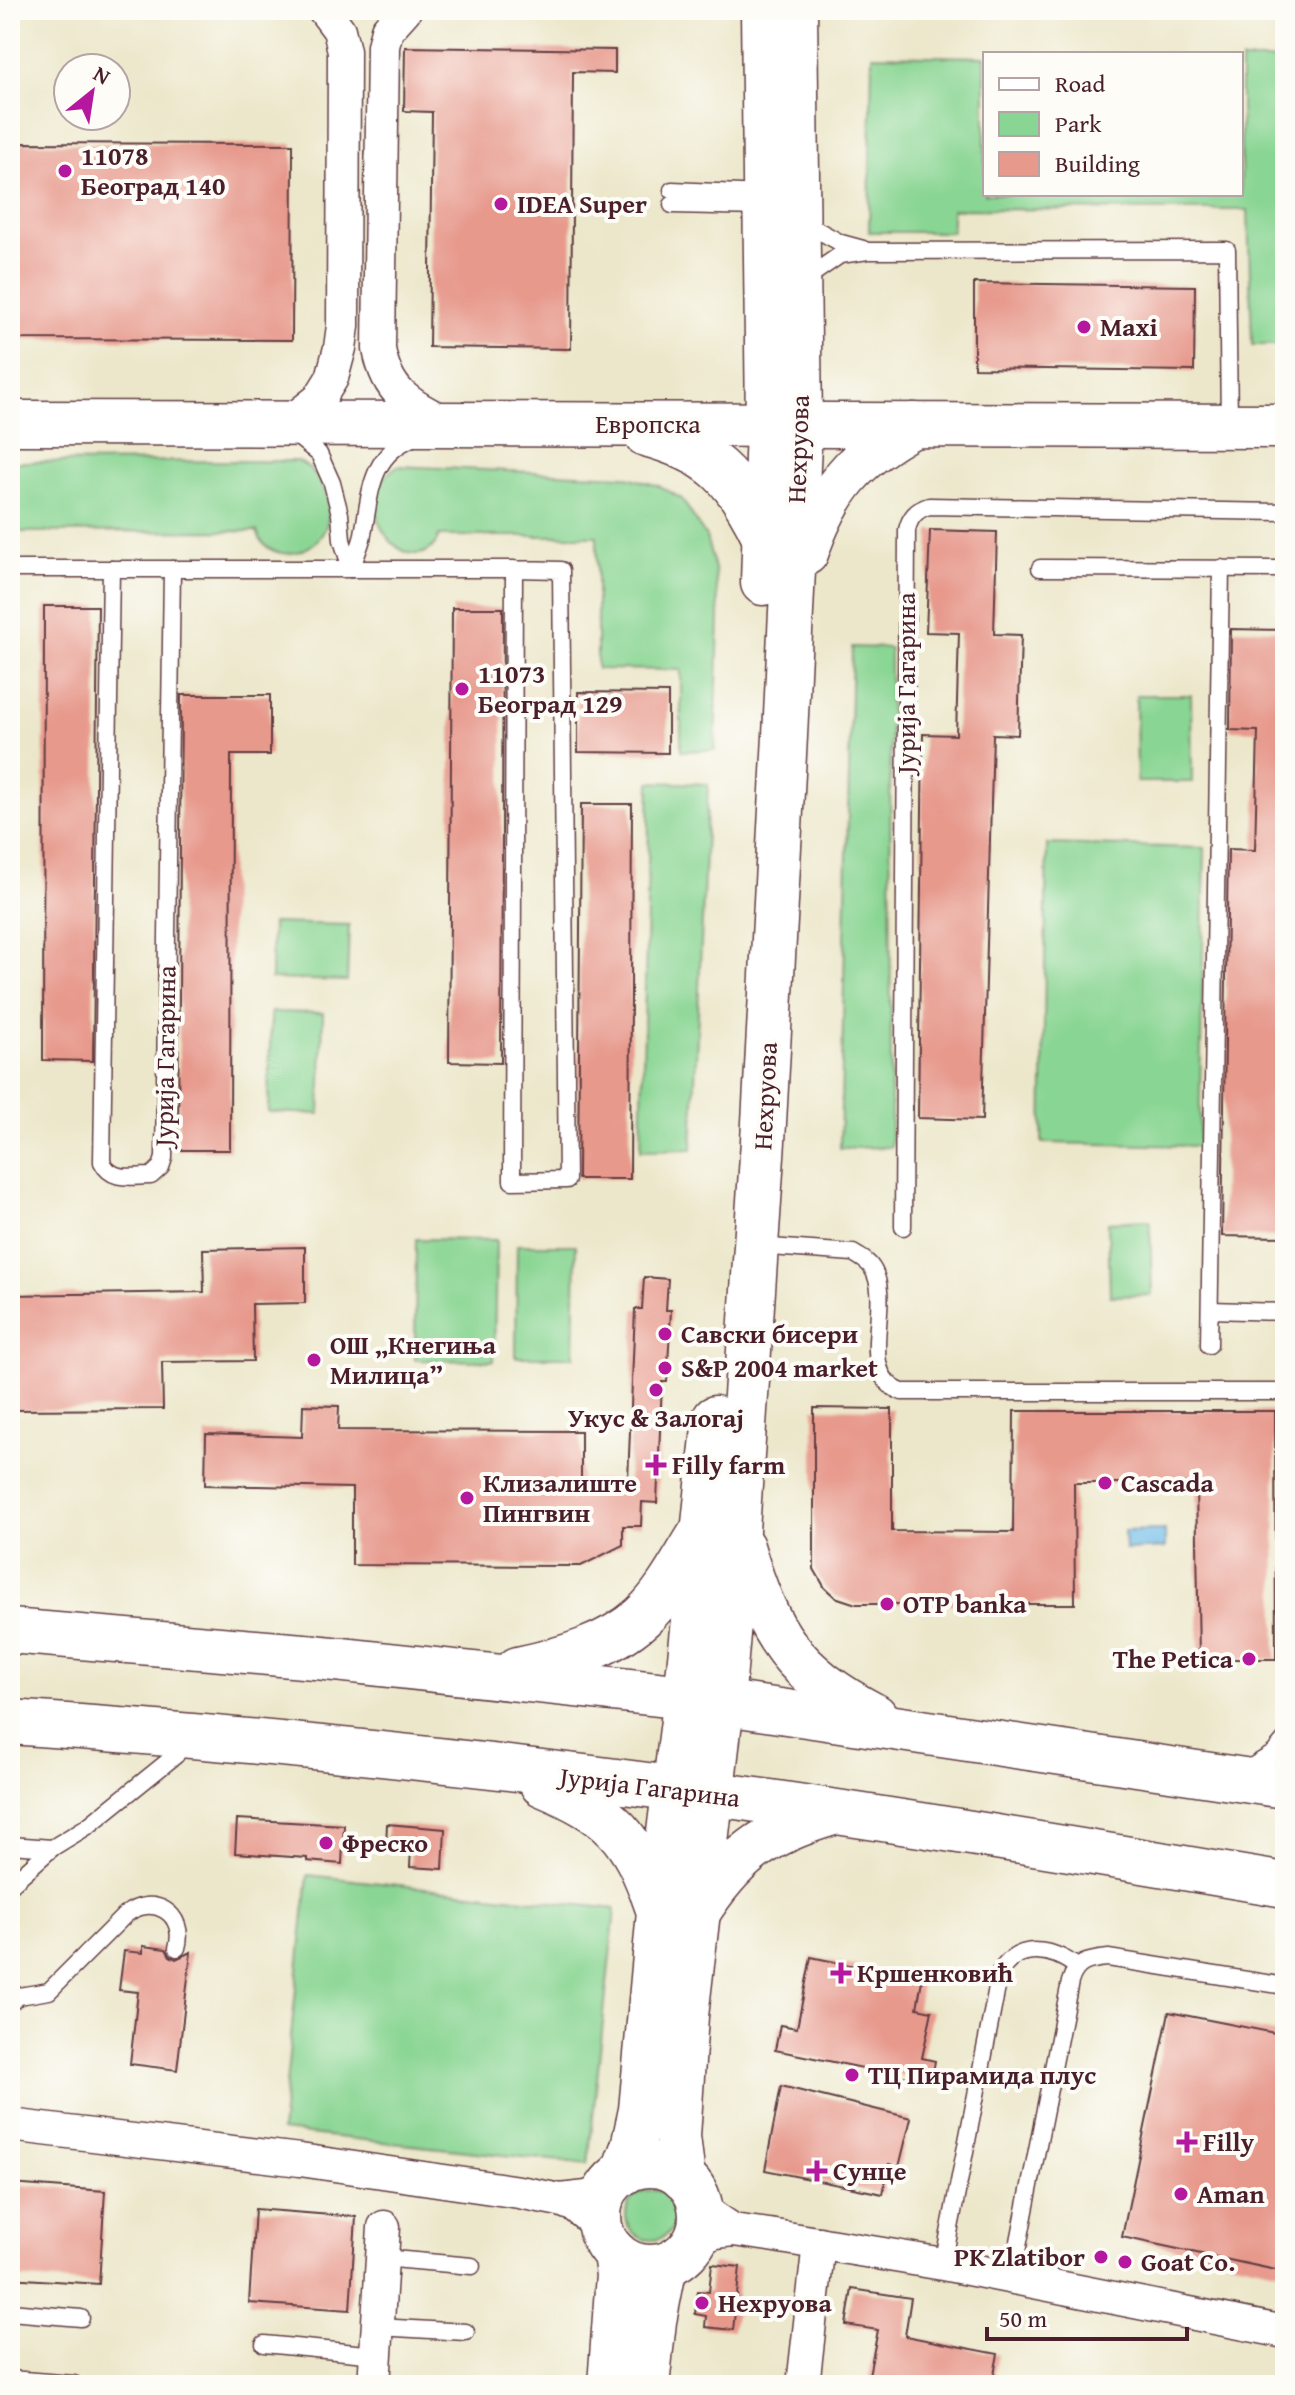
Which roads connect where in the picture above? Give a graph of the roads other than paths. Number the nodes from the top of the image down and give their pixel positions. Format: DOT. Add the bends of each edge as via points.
graph roads {
  1 [pos="324,10"];
  2 [pos="405,10"];
  3 [pos="763,10"];
  4 [pos="795,10"];
  5 [pos="672,198"];
  6 [pos="776,207"];
  7 [pos="868,251"];
  8 [pos="799,284"];
  9 [pos="10,423"];
  10 [pos="279,423"];
  11 [pos="448,424"];
  12 [pos="613,425"];
  13 [pos="784,425"];
  14 [pos="914,425"];
  15 [pos="1229,425"];
  16 [pos="1285,426"];
  17 [pos="1285,512"];
  18 [pos="764,536"];
  19 [pos="1040,568"];
  20 [pos="1221,568"];
  21 [pos="10,569"];
  22 [pos="111,569"];
  23 [pos="172,569"];
  24 [pos="351,569"];
  25 [pos="514,569"];
  26 [pos="1285,569"];
  27 [pos="792,593"];
  28 [pos="903,1227"];
  29 [pos="755,1245"];
  30 [pos="1210,1310"];
  31 [pos="1285,1312"];
  32 [pos="1209,1345"];
  33 [pos="1285,1392"];
  34 [pos="721,1528"];
  35 [pos="10,1631"];
  36 [pos="487,1675"];
  37 [pos="704,1700"];
  38 [pos="10,1722"];
  39 [pos="895,1726"];
  40 [pos="181,1737"];
  41 [pos="1285,1740"];
  42 [pos="483,1766"];
  43 [pos="1234,1777"];
  44 [pos="1285,1786"];
  45 [pos="692,1791"];
  46 [pos="838,1812"];
  47 [pos="10,1845"];
  48 [pos="52,1848"];
  49 [pos="10,1885"];
  50 [pos="1285,1885"];
  51 [pos="678,1914"];
  52 [pos="177,1948"];
  53 [pos="1077,1967"];
  54 [pos="1285,1986"];
  55 [pos="10,2003"];
  56 [pos="10,2125"];
  57 [pos="611,2211"];
  58 [pos="695,2223"];
  59 [pos="383,2243"];
  60 [pos="819,2243"];
  61 [pos="943,2264"];
  62 [pos="472,2266"];
  63 [pos="1012,2277"];
  64 [pos="10,2312"];
  65 [pos="81,2318"];
  66 [pos="466,2332"];
  67 [pos="1285,2332"];
  68 [pos="264,2344"];
  69 [pos="376,2356"];
  70 [pos="10,2379"];
  71 [pos="74,2384"];
  72 [pos="610,2385"];
  73 [pos="647,2385"];
  74 [pos="803,2385"];
  1 -- 10 [label="street" via="339,30 344,51 343,326 332,378 319,399"];
  2 -- 11 [label="street" via="387,30 383,46 379,349 396,391"];
  3 -- 6 [label="street, Нехруова"];
  4 -- 6 [label="street, Нехруова"];
  5 -- 6 [label="lane"];
  6 -- 7 [label="lane" via="841,243"];
  6 -- 8 [label="street, Нехруова"];
  6 -- 13 [label="street, Нехруова"];
  7 -- 8 [label="lane" via="840,255"];
  7 -- 15 [label="lane" via="1227,250"];
  8 -- 13 [label="street, Нехруова"];
  9 -- 10 [label="street, Европска"];
  10 -- 11 [label="street, Европска"];
  10 -- 24 [label="lane" via="319,454 332,483"];
  11 -- 12 [label="street, Европска"];
  11 -- 24 [label="lane" via="405,441 384,460 370,488"];
  12 -- 13 [label="street, Европска"];
  12 -- 18 [label="street" via="667,440 725,473"];
  13 -- 14 [label="street, Европска"];
  13 -- 18 [label="street, Нехруова"];
  13 -- 27 [label="street, Нехруова"];
  14 -- 15 [label="street, Европска"];
  14 -- 27 [label="street" via="873,449 829,497"];
  15 -- 16 [label="street, Европска"];
  17 -- 28 [label="lane, Јурија Гагарина" via="929,506 911,518"];
  18 -- 34 [label="street, Нехруова"];
  19 -- 20 [label="lane"];
  20 -- 26 [label="lane"];
  20 -- 30 [label="lane"];
  21 -- 22 [label="lane"];
  22 -- 23 [label="lane"];
  22 -- 23 [label="lane, Јурија Гагарина" via="102,1162 114,1176 151,1176 164,1158"];
  23 -- 24 [label="lane"];
  24 -- 25 [label="lane"];
  25 -- 25 [label="lane" via="561,570 567,1180 512,1181"];
  27 -- 29 [label="street, Нехруова"];
  29 -- 33 [label="lane" via="863,1258 878,1286 879,1372 902,1392"];
  29 -- 34 [label="street, Нехруова"];
  30 -- 31 [label="lane"];
  30 -- 32 [label="lane"];
  34 -- 36 [label="street" via="626,1630 583,1651"];
  34 -- 37 [label="street, Нехруова"];
  34 -- 39 [label="street" via="785,1648 824,1684"];
  35 -- 36 [label="street"];
  36 -- 37 [label="street"];
  37 -- 39 [label="street"];
  37 -- 45 [label="street, Нехруова"];
  38 -- 40 [label="street, Јурија Гагарина"];
  39 -- 43 [label="street"];
  40 -- 42 [label="street, Јурија Гагарина"];
  40 -- 48 [label="lane" via="176,1755"];
  41 -- 43 [label="lane" via="1274,1753"];
  42 -- 45 [label="street, Јурија Гагарина"];
  42 -- 51 [label="street" via="566,1794 606,1818"];
  43 -- 44 [label="street"];
  45 -- 46 [label="street, Јурија Гагарина"];
  45 -- 51 [label="street, Нехруова"];
  46 -- 50 [label="street, Јурија Гагарина"];
  46 -- 51 [label="street" via="759,1844"];
  47 -- 48 [label="lane"];
  48 -- 49 [label="lane"];
  51 -- 57 [label="street, Нехруова" via="633,2147"];
  51 -- 58 [label="street, Нехруова" via="678,2136"];
  52 -- 55 [label="lane" via="175,1920 159,1907 139,1907 49,1991 19,1996"];
  53 -- 54 [label="lane" via="1108,1958"];
  53 -- 61 [label="lane" via="1058,1954 1033,1951 1014,1957 1000,1972"];
  53 -- 63 [label="lane"];
  56 -- 57 [label="street" via="300,2160 560,2200 587,2197"];
  57 -- 58 [label="street" via="639,2266"];
  57 -- 58 [label="street" via="643,2166 654,2165 674,2172"];
  57 -- 72 [label="street, Нехруова" via="618,2275"];
  58 -- 60 [label="street"];
  58 -- 73 [label="street, Нехруова" via="655,2313"];
  59 -- 62 [label="lane"];
  59 -- 69 [label="street"];
  60 -- 61 [label="street"];
  60 -- 74 [label="street"];
  61 -- 63 [label="street"];
  63 -- 67 [label="street"];
  64 -- 65 [label="lane"];
  66 -- 69 [label="lane"];
  68 -- 69 [label="lane"];
  70 -- 71 [label="lane"];
}
